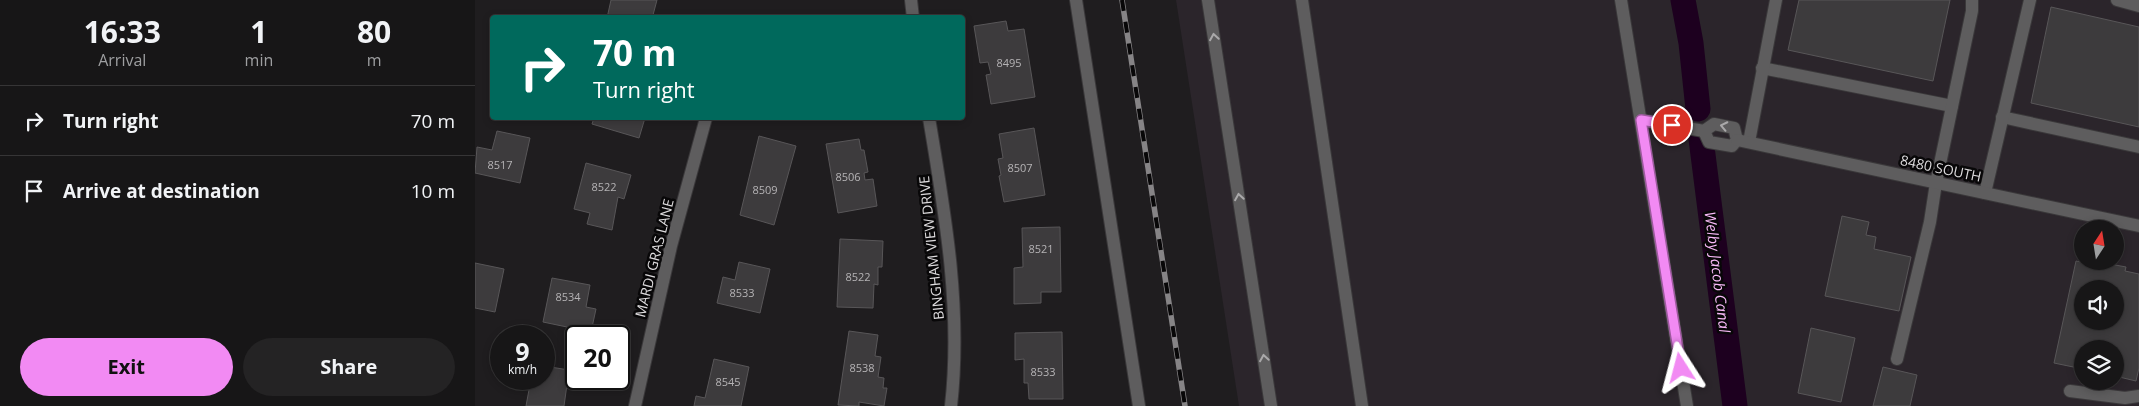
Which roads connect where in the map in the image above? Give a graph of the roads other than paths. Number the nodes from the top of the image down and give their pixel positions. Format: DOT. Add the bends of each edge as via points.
graph roads {
  1 [pos="911,0"];
  2 [pos="1076,0"];
  3 [pos="1208,0"];
  4 [pos="1302,0"];
  5 [pos="1621,0"];
  6 [pos="1776,0"];
  7 [pos="1972,0"];
  8 [pos="2030,0"];
  9 [pos="2117,0"];
  10 [pos="2139,6"];
  11 [pos="913,15"];
  12 [pos="1762,68"];
  13 [pos="1952,106"];
  14 [pos="2002,117"];
  15 [pos="706,120"];
  16 [pos="929,120"];
  17 [pos="1641,120"];
  18 [pos="1704,130"];
  19 [pos="1743,141"];
  20 [pos="2139,147"];
  21 [pos="1935,182"];
  22 [pos="1985,193"];
  23 [pos="2139,226"];
  24 [pos="1897,359"];
  25 [pos="2070,391"];
  26 [pos="2139,396"];
  27 [pos="635,406"];
  28 [pos="951,406"];
  29 [pos="1139,406"];
  30 [pos="1271,406"];
  31 [pos="1362,406"];
  32 [pos="1687,406"];
  1 -- 11 [label="street"];
  2 -- 29 [label="street"];
  30 -- 3 [label="street, one-way"];
  4 -- 31 [label="street"];
  5 -- 17 [label="street"];
  6 -- 12 [label="street"];
  7 -- 13 [label="street"];
  8 -- 14 [label="street"];
  9 -- 10 [label="street"];
  12 -- 13 [label="street"];
  12 -- 19 [label="street"];
  13 -- 21 [label="street"];
  14 -- 20 [label="street"];
  14 -- 22 [label="street"];
  15 -- 27 [label="street, MARDI GRAS LANE" via="671,246"];
  16 -- 28 [label="street, BINGHAM VIEW DRIVE" via="954,291 956,363"];
  17 -- 18 [label="street"];
  17 -- 32 [label="street"];
  19 -- 18 [label="street, one-way" via="1734,128 1714,124"];
  18 -- 19 [label="street" via="1709,142 1731,146"];
  19 -- 21 [label="street, 8480 SOUTH"];
  21 -- 22 [label="street, 8480 SOUTH"];
  21 -- 24 [label="street" via="1930,222"];
  22 -- 23 [label="street, 8480 SOUTH"];
  25 -- 26 [label="street" via="2125,398"];
}
